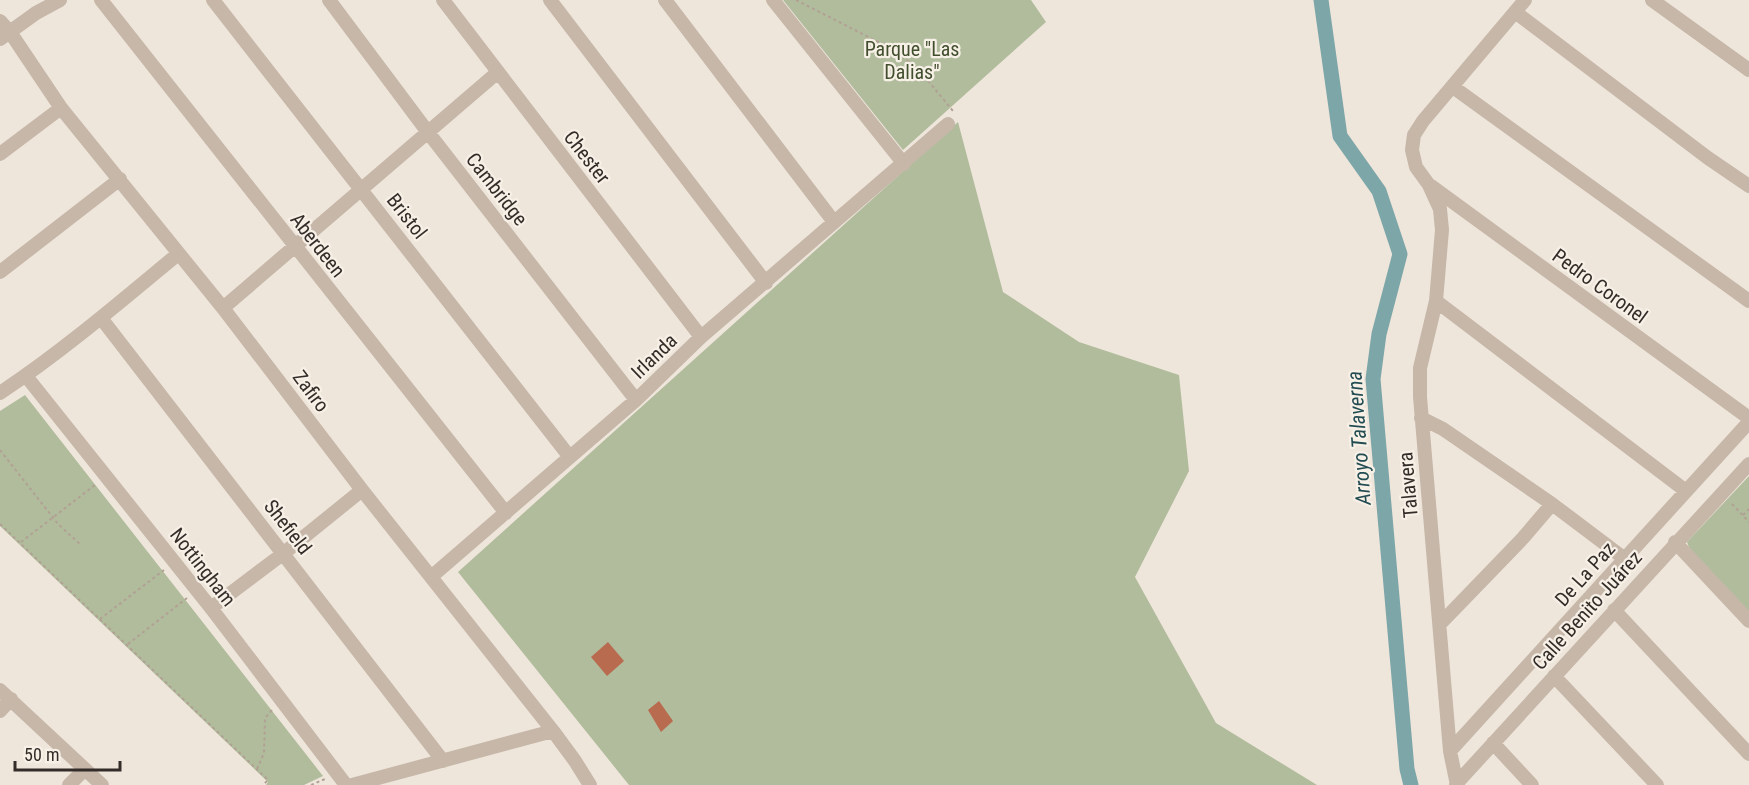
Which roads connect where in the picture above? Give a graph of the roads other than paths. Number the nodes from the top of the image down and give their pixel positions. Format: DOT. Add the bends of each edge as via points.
graph roads {
  1 [pos="60,0"];
  2 [pos="101,0"];
  3 [pos="213,0"];
  4 [pos="329,0"];
  5 [pos="443,0"];
  6 [pos="550,0"];
  7 [pos="665,0"];
  8 [pos="773,0"];
  9 [pos="1525,0"];
  10 [pos="1652,0"];
  11 [pos="1515,12"];
  12 [pos="0,21"];
  13 [pos="5,35"];
  14 [pos="1749,70"];
  15 [pos="498,72"];
  16 [pos="1453,87"];
  17 [pos="61,108"];
  18 [pos="948,124"];
  19 [pos="427,131"];
  20 [pos="0,154"];
  21 [pos="904,164"];
  22 [pos="120,179"];
  23 [pos="1429,185"];
  24 [pos="1749,186"];
  25 [pos="362,190"];
  26 [pos="834,222"];
  27 [pos="295,247"];
  28 [pos="178,254"];
  29 [pos="0,272"];
  30 [pos="766,283"];
  31 [pos="1436,301"];
  32 [pos="1749,301"];
  33 [pos="223,308"];
  34 [pos="101,318"];
  35 [pos="701,337"];
  36 [pos="26,376"];
  37 [pos="0,393"];
  38 [pos="636,400"];
  39 [pos="1421,418"];
  40 [pos="1749,420"];
  41 [pos="569,456"];
  42 [pos="1749,464"];
  43 [pos="362,490"];
  44 [pos="1686,491"];
  45 [pos="1552,504"];
  46 [pos="506,513"];
  47 [pos="1675,542"];
  48 [pos="284,553"];
  49 [pos="1625,559"];
  50 [pos="431,577"];
  51 [pos="211,608"];
  52 [pos="1614,610"];
  53 [pos="1749,621"];
  54 [pos="1440,624"];
  55 [pos="1554,676"];
  56 [pos="0,690"];
  57 [pos="11,699"];
  58 [pos="0,711"];
  59 [pos="553,731"];
  60 [pos="1493,743"];
  61 [pos="1450,751"];
  62 [pos="1749,754"];
  63 [pos="443,761"];
  64 [pos="85,770"];
  65 [pos="1456,784"];
  66 [pos="69,785"];
  67 [pos="102,785"];
  68 [pos="346,785"];
  69 [pos="351,785"];
  70 [pos="590,785"];
  71 [pos="1532,785"];
  72 [pos="1657,785"];
  1 -- 13 [label="street"];
  2 -- 27 [label="street, Aberdeen"];
  3 -- 25 [label="street, Bristol"];
  4 -- 19 [label="street, Cambridge"];
  5 -- 15 [label="street, Chester"];
  6 -- 30 [label="street"];
  7 -- 26 [label="street"];
  8 -- 21 [label="street"];
  9 -- 11 [label="street, Talavera"];
  10 -- 14 [label="street"];
  11 -- 16 [label="street, Talavera"];
  11 -- 24 [label="street"];
  12 -- 13 [label="street, Zafiro"];
  13 -- 17 [label="street, Zafiro"];
  15 -- 19 [label="street"];
  15 -- 35 [label="street, Chester"];
  16 -- 23 [label="street, Talavera" via="1414,135 1416,167"];
  16 -- 32 [label="street"];
  17 -- 20 [label="street"];
  17 -- 22 [label="street, Zafiro"];
  18 -- 21 [label="street, Irlanda"];
  19 -- 25 [label="street"];
  19 -- 38 [label="street, Cambridge"];
  21 -- 26 [label="street, Irlanda"];
  22 -- 28 [label="street, Zafiro"];
  22 -- 29 [label="street"];
  23 -- 31 [label="street, Talavera" via="1440,210 1442,230"];
  23 -- 40 [label="street, Pedro Coronel"];
  25 -- 27 [label="street"];
  25 -- 41 [label="street, Bristol"];
  26 -- 30 [label="street, Irlanda"];
  27 -- 33 [label="street"];
  27 -- 46 [label="street, Aberdeen"];
  28 -- 33 [label="street, Zafiro"];
  28 -- 34 [label="street"];
  30 -- 35 [label="street, Irlanda"];
  31 -- 39 [label="street, Talavera" via="1420,368"];
  31 -- 44 [label="street"];
  33 -- 43 [label="street, Zafiro"];
  34 -- 36 [label="street"];
  34 -- 48 [label="street, Shefield"];
  35 -- 38 [label="street, Irlanda"];
  36 -- 37 [label="street"];
  36 -- 51 [label="street, Nottingham"];
  38 -- 41 [label="street, Irlanda"];
  39 -- 45 [label="street"];
  39 -- 54 [label="street, Talavera"];
  40 -- 44 [label="street, De La Paz"];
  41 -- 46 [label="street, Irlanda"];
  42 -- 47 [label="street, Calle Benito Juárez"];
  43 -- 48 [label="street"];
  43 -- 50 [label="street, Zafiro"];
  44 -- 49 [label="street, De La Paz"];
  45 -- 49 [label="street"];
  45 -- 54 [label="street"];
  46 -- 50 [label="street, Irlanda"];
  47 -- 52 [label="street, Calle Benito Juárez"];
  47 -- 53 [label="street"];
  48 -- 51 [label="street"];
  48 -- 63 [label="street, Shefield"];
  49 -- 61 [label="street, De La Paz"];
  50 -- 59 [label="street, Zafiro"];
  51 -- 68 [label="street, Nottingham"];
  52 -- 55 [label="street, Calle Benito Juárez"];
  52 -- 62 [label="street"];
  54 -- 61 [label="street, Talavera"];
  55 -- 60 [label="street, Calle Benito Juárez"];
  55 -- 72 [label="street"];
  56 -- 57 [label="street"];
  57 -- 58 [label="street"];
  57 -- 64 [label="street"];
  59 -- 63 [label="street"];
  59 -- 70 [label="street, Zafiro"];
  60 -- 65 [label="street, Calle Benito Juárez"];
  60 -- 71 [label="street"];
  61 -- 65 [label="street, Talavera"];
  63 -- 69 [label="street"];
  64 -- 66 [label="street"];
  64 -- 67 [label="street"];
}
